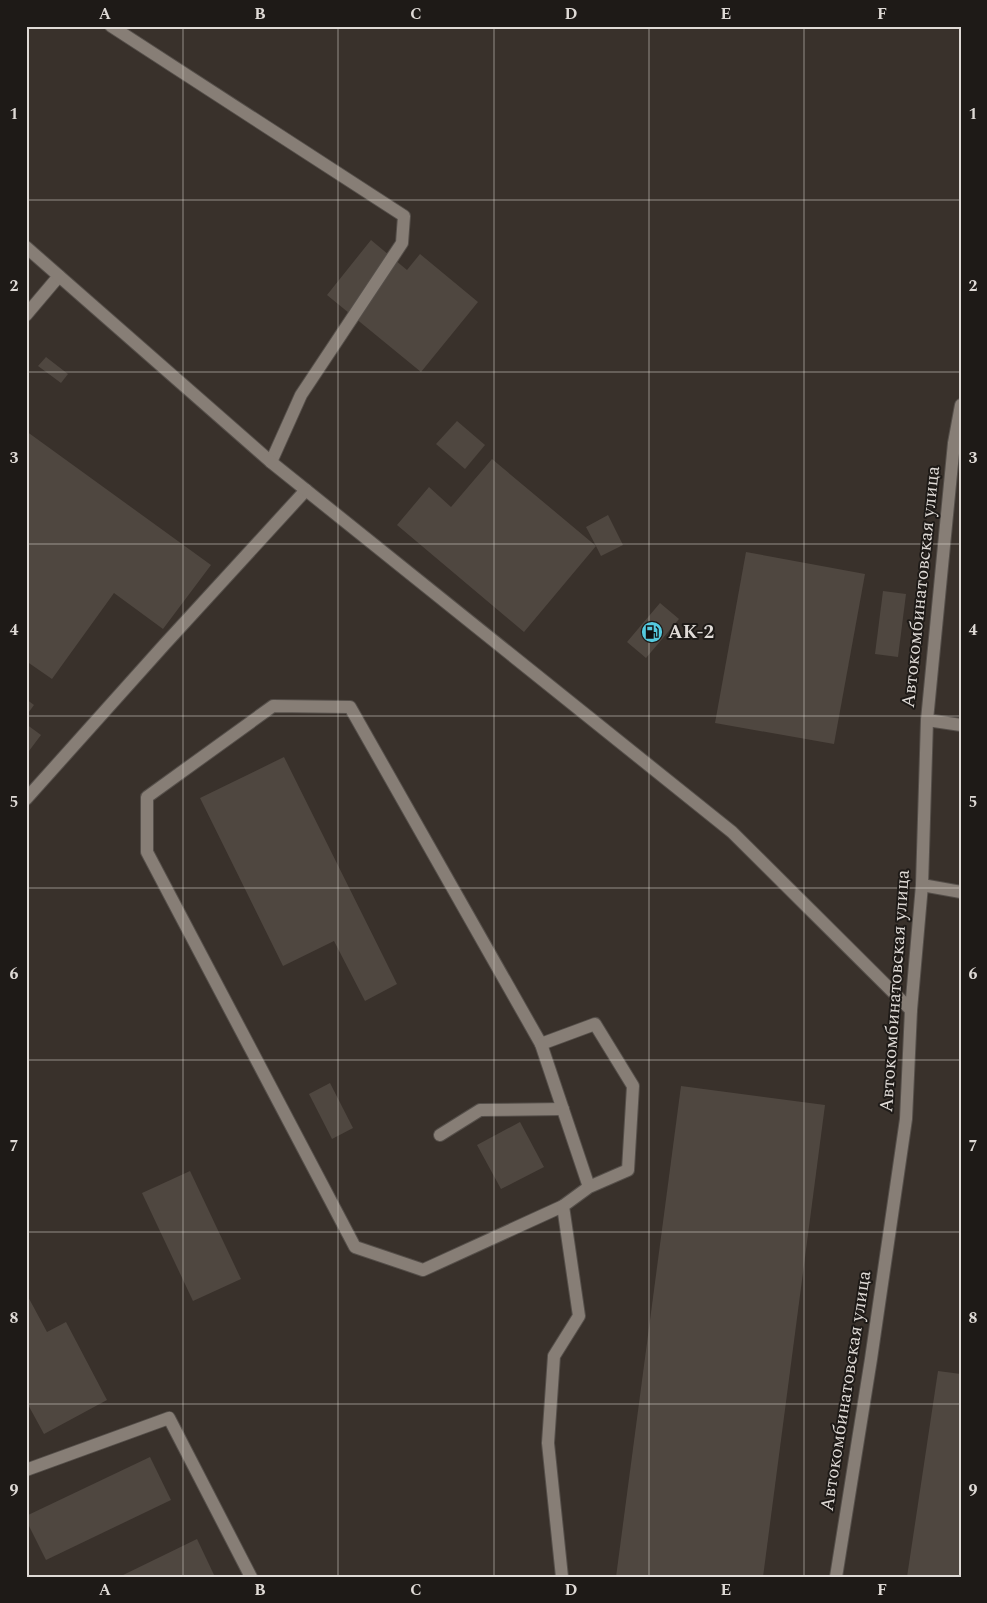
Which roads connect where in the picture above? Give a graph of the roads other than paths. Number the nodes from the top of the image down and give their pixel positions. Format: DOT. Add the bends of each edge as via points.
graph roads {
  1 [pos="110,26"];
  2 [pos="26,247"];
  3 [pos="59,276"];
  4 [pos="26,315"];
  5 [pos="961,405"];
  6 [pos="957,444"];
  7 [pos="271,462"];
  8 [pos="306,490"];
  9 [pos="927,720"];
  10 [pos="961,725"];
  11 [pos="26,799"];
  12 [pos="922,885"];
  13 [pos="961,892"];
  14 [pos="910,1010"];
  15 [pos="541,1044"];
  16 [pos="563,1109"];
  17 [pos="440,1135"];
  18 [pos="589,1187"];
  19 [pos="563,1206"];
  20 [pos="26,1470"];
  21 [pos="251,1577"];
  22 [pos="562,1577"];
  23 [pos="836,1577"];
  1 -- 7 [label="street" via="404,216 402,243 301,395"];
  2 -- 3 [label="street"];
  3 -- 4 [label="street"];
  3 -- 7 [label="street"];
  5 -- 6 [label="street, Автокомбинатовская улица"];
  6 -- 9 [label="street, Автокомбинатовская улица"];
  7 -- 8 [label="street"];
  8 -- 11 [label="street"];
  8 -- 14 [label="street" via="732,832"];
  9 -- 10 [label="street"];
  9 -- 12 [label="street, Автокомбинатовская улица"];
  12 -- 13 [label="street"];
  12 -- 14 [label="street, Автокомбинатовская улица"];
  14 -- 23 [label="street, Автокомбинатовская улица" via="906,1119"];
  15 -- 16 [label="street"];
  15 -- 18 [label="street" via="595,1024 633,1086 628,1170"];
  15 -- 19 [label="street" via="350,707 273,706 147,797 147,852 355,1247 423,1270"];
  16 -- 17 [label="street" via="480,1110"];
  16 -- 18 [label="street"];
  18 -- 19 [label="street"];
  19 -- 22 [label="street" via="579,1316 554,1356 548,1443"];
  20 -- 21 [label="street" via="169,1418"];
}
